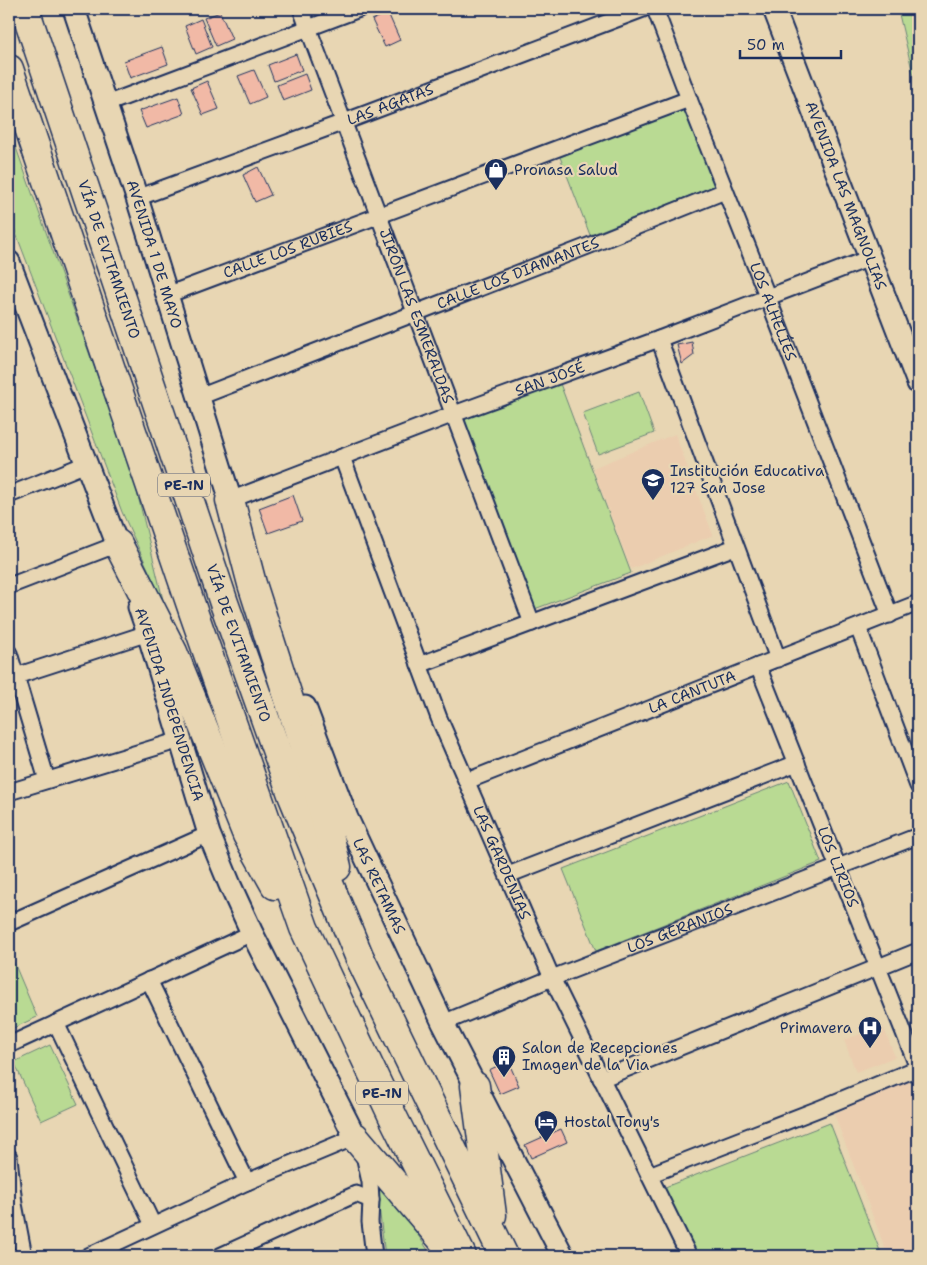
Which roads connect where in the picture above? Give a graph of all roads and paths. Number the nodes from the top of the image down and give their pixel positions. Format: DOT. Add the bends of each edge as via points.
graph roads {
  1 [pos="25,9"];
  2 [pos="74,9"];
  3 [pos="301,9"];
  4 [pos="359,9"];
  5 [pos="642,9"];
  6 [pos="655,9"];
  7 [pos="774,9"];
  8 [pos="308,28"];
  9 [pos="9,69"];
  10 [pos="689,100"];
  11 [pos="106,104"];
  12 [pos="344,122"];
  13 [pos="725,191"];
  14 [pos="137,198"];
  15 [pos="379,215"];
  16 [pos="870,258"];
  17 [pos="9,262"];
  18 [pos="167,295"];
  19 [pos="768,298"];
  20 [pos="415,313"];
  21 [pos="659,340"];
  22 [pos="918,383"];
  23 [pos="199,397"];
  24 [pos="454,414"];
  25 [pos="342,456"];
  26 [pos="86,464"];
  27 [pos="9,495"];
  28 [pos="230,500"];
  29 [pos="118,544"];
  30 [pos="735,547"];
  31 [pos="9,586"];
  32 [pos="918,603"];
  33 [pos="890,615"];
  34 [pos="532,623"];
  35 [pos="858,627"];
  36 [pos="148,633"];
  37 [pos="9,653"];
  38 [pos="778,659"];
  39 [pos="419,665"];
  40 [pos="758,666"];
  41 [pos="16,676"];
  42 [pos="180,740"];
  43 [pos="797,762"];
  44 [pos="47,780"];
  45 [pos="467,781"];
  46 [pos="918,786"];
  47 [pos="9,792"];
  48 [pos="209,834"];
  49 [pos="918,836"];
  50 [pos="838,867"];
  51 [pos="508,875"];
  52 [pos="9,923"];
  53 [pos="304,928"];
  54 [pos="252,933"];
  55 [pos="918,951"];
  56 [pos="359,956"];
  57 [pos="878,968"];
  58 [pos="552,978"];
  59 [pos="149,980"];
  60 [pos="56,1023"];
  61 [pos="443,1023"];
  62 [pos="9,1045"];
  63 [pos="918,1068"];
  64 [pos="601,1079"];
  65 [pos="475,1086"];
  66 [pos="355,1138"];
  67 [pos="9,1157"];
  68 [pos="649,1175"];
  69 [pos="247,1182"];
  70 [pos="371,1200"];
  71 [pos="153,1225"];
  72 [pos="500,1249"];
  73 [pos="24,1256"];
  74 [pos="88,1256"];
  75 [pos="220,1256"];
  76 [pos="374,1256"];
  77 [pos="458,1256"];
  78 [pos="462,1256"];
  79 [pos="563,1256"];
  80 [pos="690,1256"];
  1 -- 56 [label="highway, VÍA DE EVITAMIENTO / PE-1N" via="292,797"];
  2 -- 11 [label="main road, AVENIDA 1 DE MAYO"];
  3 -- 8 [label="street, JIRÓN LAS ESMERALDAS"];
  4 -- 8 [label="street"];
  5 -- 12 [label="street, LAS ÁGATAS"];
  6 -- 10 [label="street, LOS ALHELÍES"];
  7 -- 16 [label="main road, AVENIDA LAS MAGNOLIAS"];
  8 -- 11 [label="street"];
  8 -- 12 [label="street, JIRÓN LAS ESMERALDAS"];
  9 -- 53 [label="highway, PE-1N"];
  10 -- 13 [label="street, LOS ALHELÍES"];
  10 -- 15 [label="street, CALLE LOS RUBÍES"];
  11 -- 14 [label="main road, AVENIDA 1 DE MAYO"];
  12 -- 14 [label="street, LAS ÁGATAS"];
  12 -- 15 [label="street, JIRÓN LAS ESMERALDAS"];
  13 -- 19 [label="street, LOS ALHELÍES"];
  13 -- 20 [label="street, CALLE LOS DIAMANTES"];
  14 -- 18 [label="main road, AVENIDA 1 DE MAYO"];
  15 -- 18 [label="street, CALLE LOS RUBÍES"];
  15 -- 20 [label="street, JIRÓN LAS ESMERALDAS"];
  16 -- 19 [label="street, SAN JOSÉ"];
  16 -- 22 [label="main road, AVENIDA LAS MAGNOLIAS"];
  17 -- 26 [label="main road, AVENIDA INDEPENDENCIA"];
  18 -- 23 [label="main road, AVENIDA 1 DE MAYO"];
  19 -- 21 [label="street, SAN JOSÉ"];
  19 -- 33 [label="street, LOS ALHELÍES"];
  20 -- 23 [label="street, CALLE LOS DIAMANTES"];
  20 -- 24 [label="street, JIRÓN LAS ESMERALDAS"];
  21 -- 24 [label="street, SAN JOSÉ"];
  21 -- 30 [label="street"];
  23 -- 28 [label="main road, AVENIDA 1 DE MAYO"];
  24 -- 25 [label="street, SAN JOSÉ"];
  24 -- 34 [label="street, JIRÓN LAS ESMERALDAS"];
  25 -- 28 [label="street, SAN JOSÉ"];
  25 -- 39 [label="street, LAS GARDENIAS"];
  26 -- 27 [label="street"];
  26 -- 29 [label="main road, AVENIDA INDEPENDENCIA"];
  28 -- 56 [label="highway" via="252,584 318,790"];
  28 -- 61 [label="main road, LAS RETAMAS" via="347,818"];
  29 -- 31 [label="street"];
  29 -- 36 [label="main road, AVENIDA INDEPENDENCIA"];
  29 -- 53 [label="highway" via="173,652 247,836"];
  30 -- 34 [label="street"];
  30 -- 38 [label="street"];
  32 -- 33 [label="street, LA CANTUTA"];
  33 -- 35 [label="street, LA CANTUTA"];
  34 -- 39 [label="street"];
  35 -- 38 [label="street, LA CANTUTA"];
  35 -- 46 [label="street"];
  36 -- 41 [label="street"];
  36 -- 42 [label="main road, AVENIDA INDEPENDENCIA"];
  37 -- 41 [label="street"];
  38 -- 40 [label="street, LA CANTUTA"];
  39 -- 45 [label="street, LAS GARDENIAS"];
  40 -- 43 [label="street, LOS LIRIOS"];
  40 -- 45 [label="street, LA CANTUTA"];
  41 -- 44 [label="street"];
  42 -- 44 [label="street"];
  42 -- 48 [label="main road, AVENIDA INDEPENDENCIA"];
  43 -- 50 [label="street, LOS LIRIOS"];
  43 -- 51 [label="street"];
  44 -- 47 [label="street"];
  45 -- 51 [label="street, LAS GARDENIAS"];
  48 -- 52 [label="street"];
  48 -- 54 [label="main road, AVENIDA INDEPENDENCIA"];
  49 -- 50 [label="street, LOS GERANIOS"];
  50 -- 57 [label="street, LOS LIRIOS"];
  50 -- 58 [label="street, LOS GERANIOS"];
  51 -- 58 [label="street, LAS GARDENIAS"];
  53 -- 78 [label="highway, PE-1N"];
  54 -- 59 [label="street"];
  54 -- 66 [label="main road, AVENIDA INDEPENDENCIA"];
  55 -- 57 [label="street"];
  56 -- 72 [label="highway, VÍA DE EVITAMIENTO / PE-1N"];
  57 -- 63 [label="street, LOS LIRIOS"];
  57 -- 64 [label="street"];
  58 -- 61 [label="street, LOS GERANIOS"];
  58 -- 64 [label="street, LAS GARDENIAS"];
  59 -- 60 [label="street"];
  59 -- 69 [label="street"];
  60 -- 62 [label="street"];
  60 -- 71 [label="street"];
  61 -- 65 [label="main road, LAS RETAMAS"];
  63 -- 68 [label="street"];
  64 -- 68 [label="street, LAS GARDENIAS"];
  65 -- 72 [label="highway"];
  65 -- 79 [label="main road, LAS RETAMAS"];
  66 -- 69 [label="street"];
  66 -- 70 [label="street" via="364,1155"];
  66 -- 77 [label="highway"];
  67 -- 73 [label="street"];
  68 -- 80 [label="street, LAS GARDENIAS"];
  69 -- 71 [label="street"];
  70 -- 75 [label="street" via="356,1194"];
  70 -- 76 [label="street"];
  71 -- 74 [label="street"];
}
